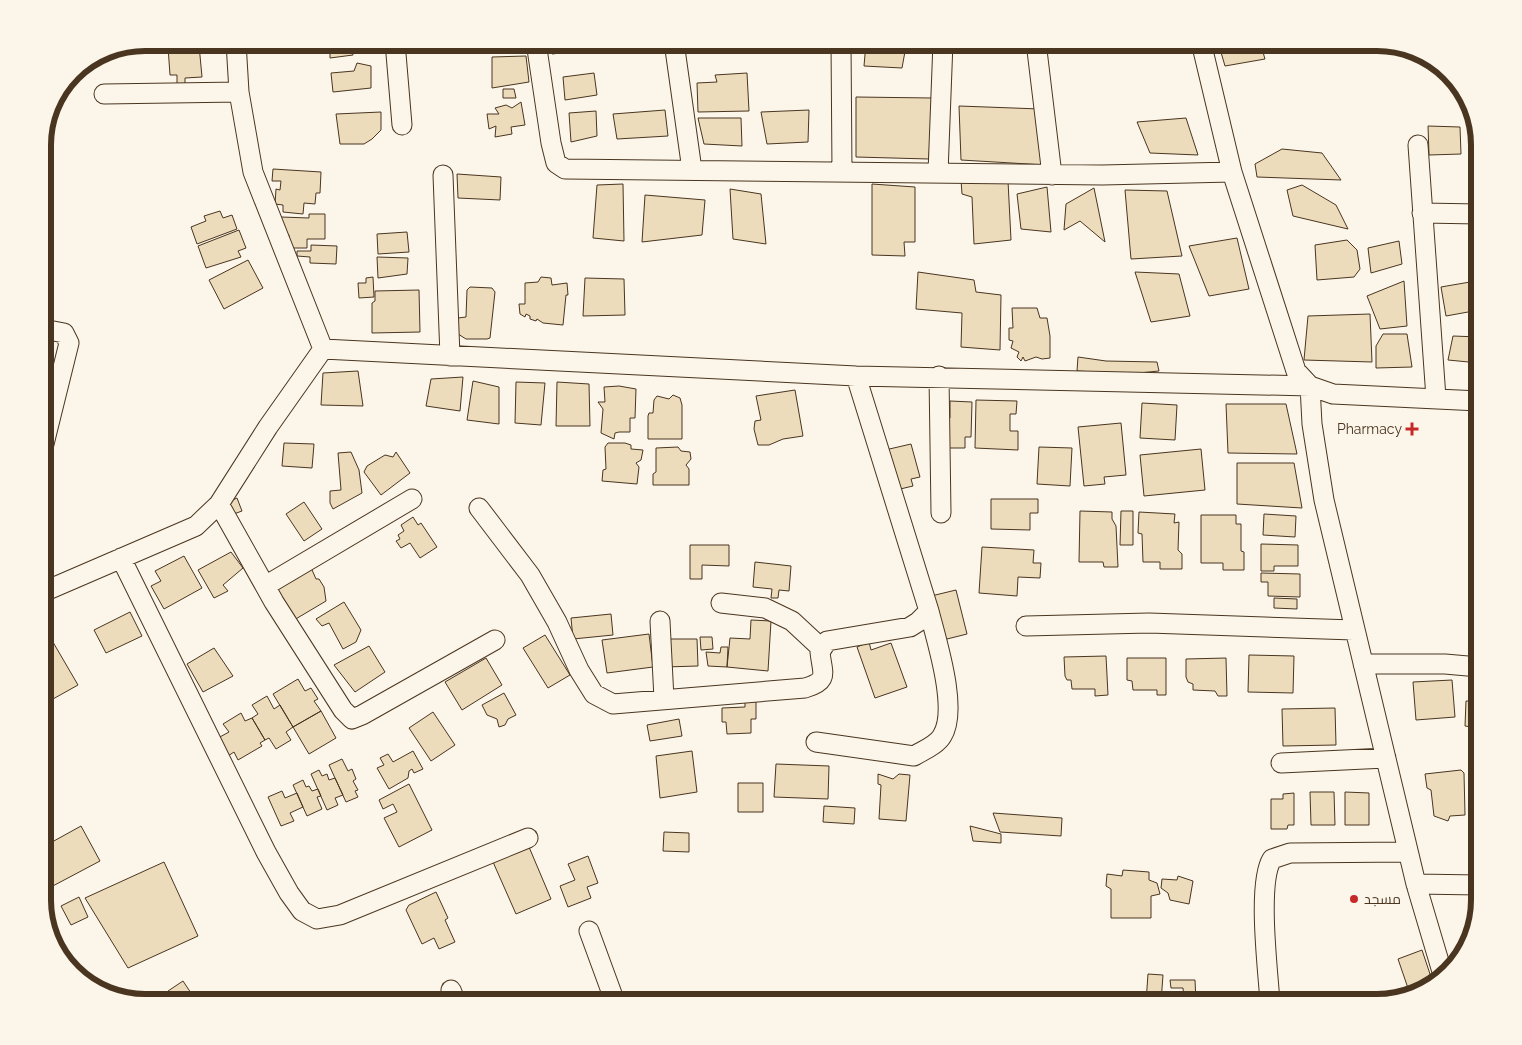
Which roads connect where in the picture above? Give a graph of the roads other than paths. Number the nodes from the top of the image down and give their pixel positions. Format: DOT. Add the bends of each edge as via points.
graph roads {
  1 [pos="237,51"];
  2 [pos="396,51"];
  3 [pos="537,51"];
  4 [pos="675,51"];
  5 [pos="841,51"];
  6 [pos="943,51"];
  7 [pos="1037,51"];
  8 [pos="1203,51"];
  9 [pos="239,92"];
  10 [pos="104,94"];
  11 [pos="402,124"];
  12 [pos="1418,145"];
  13 [pos="692,170"];
  14 [pos="842,172"];
  15 [pos="1232,172"];
  16 [pos="938,173"];
  17 [pos="443,175"];
  18 [pos="1052,175"];
  19 [pos="1422,213"];
  20 [pos="1471,214"];
  21 [pos="51,331"];
  22 [pos="322,349"];
  23 [pos="450,356"];
  24 [pos="856,376"];
  25 [pos="939,376"];
  26 [pos="1310,386"];
  27 [pos="1436,398"];
  28 [pos="1471,400"];
  29 [pos="51,416"];
  30 [pos="412,499"];
  31 [pos="219,504"];
  32 [pos="479,508"];
  33 [pos="941,513"];
  34 [pos="121,558"];
  35 [pos="265,586"];
  36 [pos="51,589"];
  37 [pos="721,603"];
  38 [pos="929,611"];
  39 [pos="660,622"];
  40 [pos="1026,626"];
  41 [pos="1354,630"];
  42 [pos="495,640"];
  43 [pos="821,648"];
  44 [pos="1363,664"];
  45 [pos="1471,666"];
  46 [pos="664,699"];
  47 [pos="816,742"];
  48 [pos="1386,758"];
  49 [pos="1281,763"];
  50 [pos="528,838"];
  51 [pos="1408,852"];
  52 [pos="1416,884"];
  53 [pos="1471,885"];
  54 [pos="589,931"];
  55 [pos="1441,968"];
  56 [pos="612,994"];
  57 [pos="1270,994"];
  1 -- 9 [label="street"];
  2 -- 11 [label="street"];
  3 -- 13 [label="street" via="550,143 560,167"];
  4 -- 13 [label="street"];
  5 -- 14 [label="street"];
  6 -- 16 [label="street"];
  7 -- 18 [label="street"];
  8 -- 15 [label="street"];
  9 -- 10 [label="street"];
  9 -- 22 [label="street" via="253,172"];
  12 -- 19 [label="street"];
  13 -- 14 [label="street"];
  14 -- 16 [label="street"];
  15 -- 18 [label="street"];
  15 -- 26 [label="street" via="1296,371"];
  16 -- 18 [label="street"];
  17 -- 23 [label="street"];
  19 -- 20 [label="street"];
  19 -- 27 [label="street"];
  21 -- 29 [label="street" via="64,333 69,343"];
  22 -- 23 [label="street"];
  22 -- 31 [label="street"];
  23 -- 24 [label="street"];
  24 -- 25 [label="street"];
  24 -- 38 [label="street"];
  25 -- 26 [label="street"];
  25 -- 33 [label="street"];
  26 -- 27 [label="street" via="1333,394"];
  26 -- 41 [label="street" via="1317,458"];
  27 -- 28 [label="street"];
  30 -- 35 [label="street"];
  31 -- 34 [label="street" via="196,526"];
  31 -- 35 [label="street"];
  32 -- 46 [label="street" via="530,575 594,694 613,704"];
  34 -- 36 [label="street"];
  34 -- 50 [label="street" via="266,852 302,911 317,919 340,915"];
  35 -- 42 [label="street" via="343,710 352,718"];
  37 -- 43 [label="street" via="765,608 792,621"];
  38 -- 43 [label="street" via="910,627 836,638"];
  38 -- 47 [label="street" via="946,676 947,720 942,737 914,756"];
  39 -- 46 [label="street"];
  40 -- 41 [label="street" via="1149,623"];
  41 -- 44 [label="street"];
  43 -- 46 [label="street" via="824,674 815,685"];
  44 -- 45 [label="street"];
  44 -- 48 [label="street"];
  48 -- 49 [label="street"];
  48 -- 51 [label="street"];
  51 -- 52 [label="street"];
  51 -- 57 [label="street" via="1290,853 1272,859 1268,865 1265,901"];
  52 -- 53 [label="street"];
  52 -- 55 [label="street"];
  54 -- 56 [label="street"];
}
